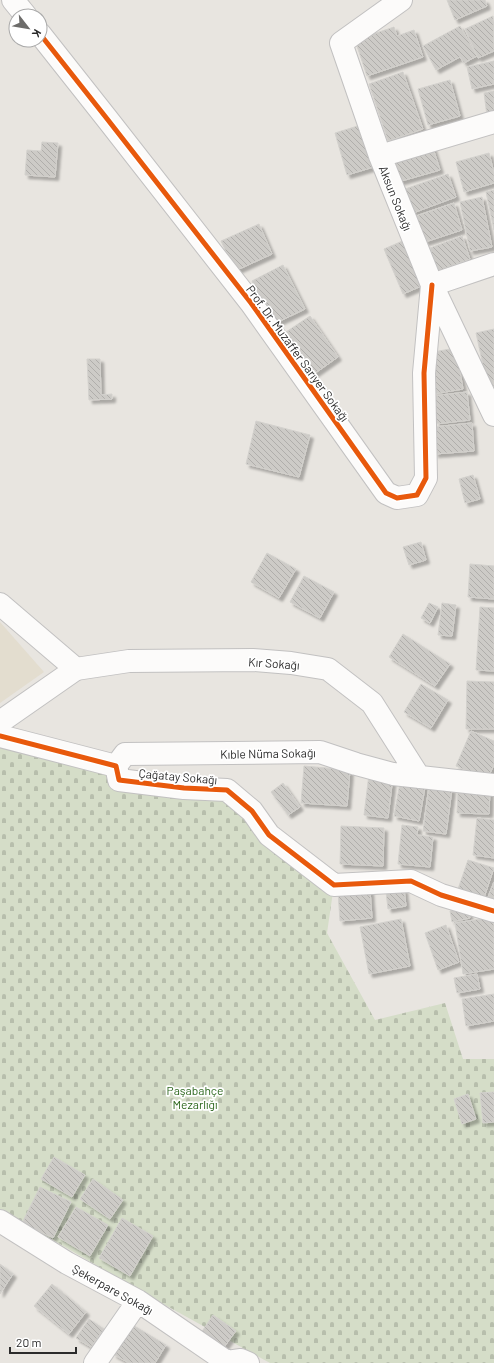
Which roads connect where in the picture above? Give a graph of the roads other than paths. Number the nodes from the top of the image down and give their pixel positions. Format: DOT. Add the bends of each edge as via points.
graph roads {
  1 [pos="13,0"];
  2 [pos="401,0"];
  3 [pos="20,8"];
  4 [pos="48,44"];
  5 [pos="494,122"];
  6 [pos="380,156"];
  7 [pos="494,264"];
  8 [pos="432,286"];
  9 [pos="494,415"];
  10 [pos="0,604"];
  11 [pos="76,669"];
  12 [pos="0,722"];
  13 [pos="0,736"];
  14 [pos="116,766"];
  15 [pos="419,778"];
  16 [pos="494,785"];
  17 [pos="494,911"];
  18 [pos="0,1221"];
  19 [pos="138,1301"];
  20 [pos="95,1363"];
  21 [pos="248,1363"];
  1 -- 3 [label="street"];
  2 -- 6 [label="street, Aksun Sokağı" via="341,43"];
  4 -- 8 [label="street, Prof. Dr. Muzaffer Sarıyer Sokağı" via="250,303 386,492 397,498 417,496 426,478 424,373"];
  5 -- 6 [label="street"];
  6 -- 8 [label="street, Aksun Sokağı"];
  7 -- 8 [label="street"];
  8 -- 9 [label="street, Aksun Sokağı"];
  10 -- 11 [label="street"];
  11 -- 12 [label="street"];
  11 -- 15 [label="street, Kır Sokağı" via="129,661 253,660 290,662 328,669 372,703"];
  13 -- 14 [label="street"];
  14 -- 15 [label="street, Kıble Nüma Sokağı" via="125,754 320,752 393,774"];
  14 -- 17 [label="street, Çağatay Sokağı" via="119,780 227,790 252,811 269,835 334,885 411,881 441,895"];
  15 -- 16 [label="street, Kıble Nüma Sokağı"];
  18 -- 19 [label="street, Şekerpare Sokağı" via="67,1263"];
  19 -- 20 [label="street"];
  19 -- 21 [label="street, Şekerpare Sokağı" via="227,1362 241,1360"];
}
